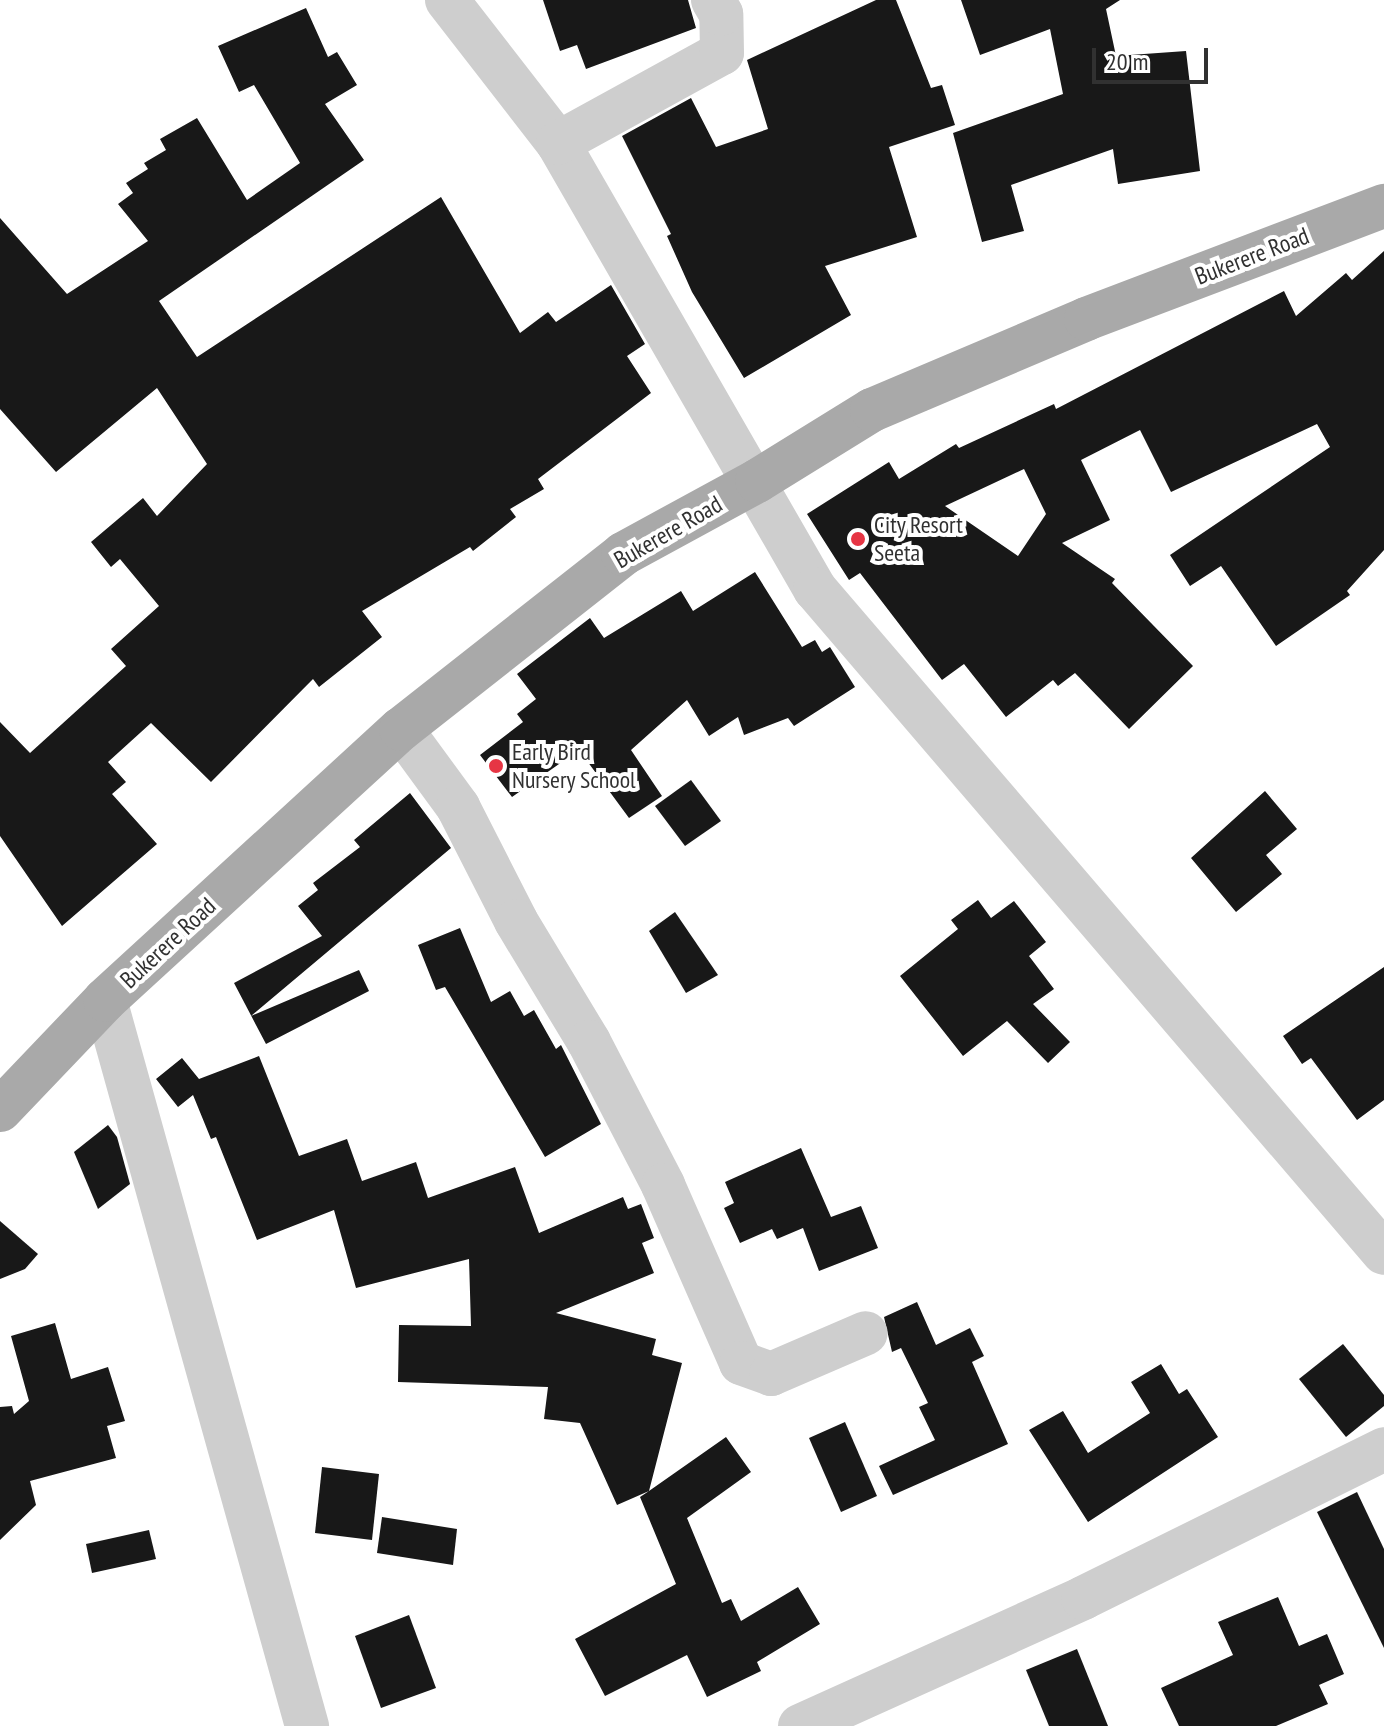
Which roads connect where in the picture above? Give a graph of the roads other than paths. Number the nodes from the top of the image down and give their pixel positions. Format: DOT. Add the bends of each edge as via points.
graph roads {
  1 [pos="447,0"];
  2 [pos="713,0"];
  3 [pos="558,143"];
  4 [pos="1384,206"];
  5 [pos="757,481"];
  6 [pos="401,729"];
  7 [pos="105,1000"];
  8 [pos="0,1110"];
  9 [pos="1384,1253"];
  10 [pos="866,1333"];
  11 [pos="1384,1449"];
  12 [pos="307,1726"];
  13 [pos="800,1726"];
  1 -- 3 [label="street"];
  2 -- 3 [label="street" via="721,14 722,53"];
  3 -- 5 [label="street"];
  4 -- 5 [label="main road, Bukerere Road" via="1086,319 872,410"];
  5 -- 6 [label="main road, Bukerere Road" via="623,554"];
  5 -- 9 [label="street" via="815,589"];
  6 -- 7 [label="main road, Bukerere Road"];
  6 -- 10 [label="street" via="458,807 516,921 589,1042 663,1185 741,1363 771,1374"];
  7 -- 8 [label="main road, Bukerere Road"];
  7 -- 12 [label="street"];
  11 -- 13 [label="street" via="1083,1598"];
}
